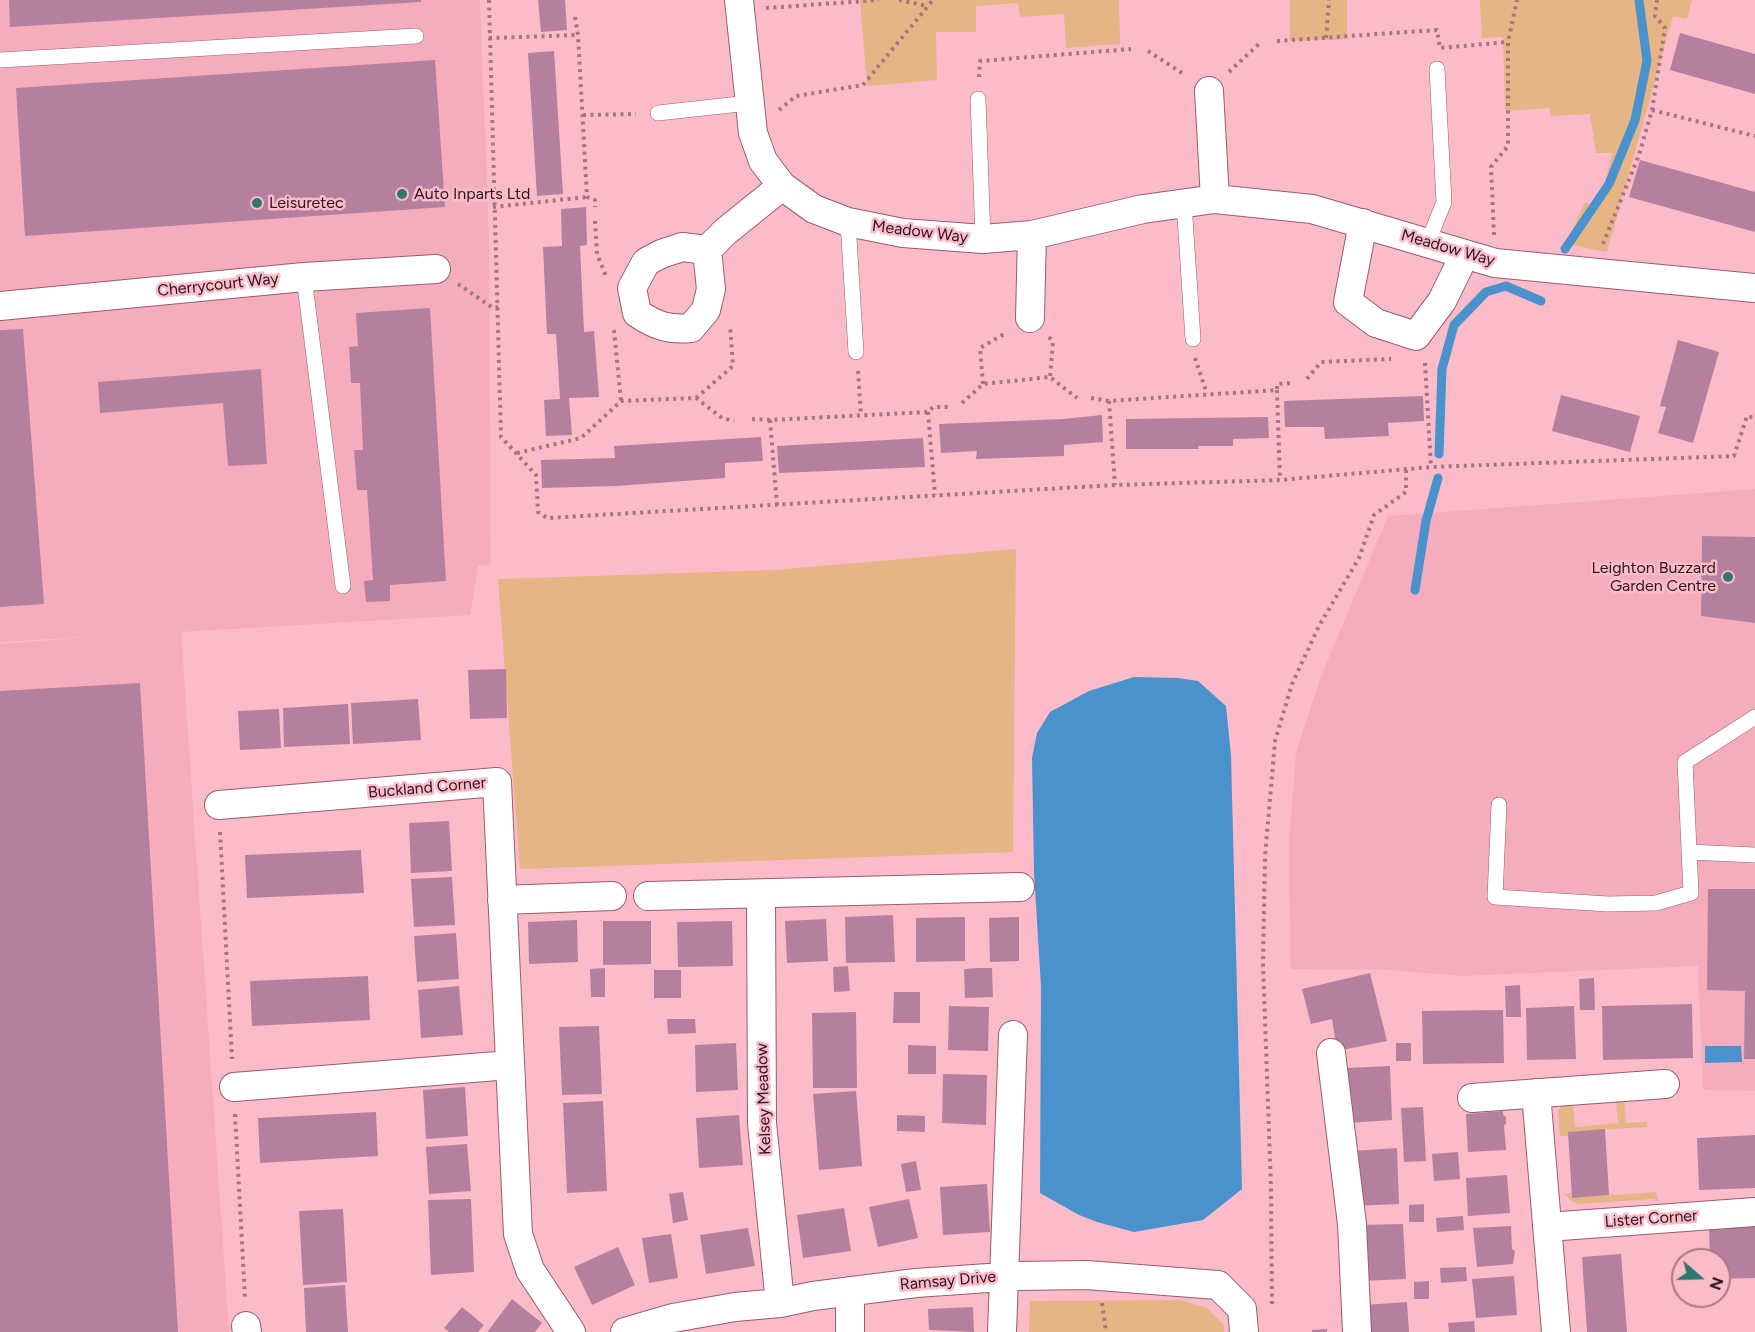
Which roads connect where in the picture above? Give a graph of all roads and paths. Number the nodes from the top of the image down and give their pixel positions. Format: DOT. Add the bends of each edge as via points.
graph roads {
  1 [pos="489,0"];
  2 [pos="879,0"];
  3 [pos="899,0"];
  4 [pos="933,0"];
  5 [pos="1329,0"];
  6 [pos="1517,0"];
  7 [pos="1657,0"];
  8 [pos="740,5"];
  9 [pos="927,6"];
  10 [pos="575,17"];
  11 [pos="578,34"];
  12 [pos="416,36"];
  13 [pos="489,38"];
  14 [pos="1326,38"];
  15 [pos="1277,41"];
  16 [pos="1508,42"];
  17 [pos="1131,49"];
  18 [pos="0,60"];
  19 [pos="1437,69"];
  20 [pos="1209,91"];
  21 [pos="978,99"];
  22 [pos="749,103"];
  23 [pos="1652,110"];
  24 [pos="658,113"];
  25 [pos="583,115"];
  26 [pos="753,133"];
  27 [pos="1755,136"];
  28 [pos="782,186"];
  29 [pos="587,197"];
  30 [pos="1215,199"];
  31 [pos="1184,203"];
  32 [pos="493,207"];
  33 [pos="595,207"];
  34 [pos="848,222"];
  35 [pos="1363,223"];
  36 [pos="1032,235"];
  37 [pos="983,239"];
  38 [pos="1428,242"];
  39 [pos="707,250"];
  40 [pos="1465,254"];
  41 [pos="1495,263"];
  42 [pos="436,269"];
  43 [pos="1591,272"];
  44 [pos="304,277"];
  45 [pos="1755,288"];
  46 [pos="0,306"];
  47 [pos="498,307"];
  48 [pos="1030,318"];
  49 [pos="1193,339"];
  50 [pos="856,352"];
  51 [pos="1424,358"];
  52 [pos="1401,359"];
  53 [pos="1307,378"];
  54 [pos="1292,383"];
  55 [pos="1277,390"];
  56 [pos="1207,394"];
  57 [pos="1077,398"];
  58 [pos="1091,398"];
  59 [pos="1108,400"];
  60 [pos="962,403"];
  61 [pos="949,407"];
  62 [pos="928,412"];
  63 [pos="861,416"];
  64 [pos="1755,418"];
  65 [pos="752,419"];
  66 [pos="770,420"];
  67 [pos="734,421"];
  68 [pos="516,454"];
  69 [pos="1431,467"];
  70 [pos="1406,468"];
  71 [pos="1280,480"];
  72 [pos="1115,485"];
  73 [pos="935,495"];
  74 [pos="777,505"];
  75 [pos="343,586"];
  76 [pos="1755,717"];
  77 [pos="219,805"];
  78 [pos="1499,805"];
  79 [pos="1689,852"];
  80 [pos="1755,855"];
  81 [pos="1020,887"];
  82 [pos="761,894"];
  83 [pos="612,896"];
  84 [pos="648,896"];
  85 [pos="502,900"];
  86 [pos="1013,1035"];
  87 [pos="1331,1053"];
  88 [pos="510,1065"];
  89 [pos="1665,1084"];
  90 [pos="234,1087"];
  91 [pos="1536,1093"];
  92 [pos="1472,1098"];
  93 [pos="1755,1212"];
  94 [pos="1547,1227"];
  95 [pos="1005,1276"];
  96 [pos="850,1291"];
  97 [pos="780,1303"];
  98 [pos="1273,1310"];
  99 [pos="571,1332"];
  100 [pos="625,1332"];
  101 [pos="850,1332"];
  102 [pos="1002,1332"];
  103 [pos="1244,1332"];
  104 [pos="1357,1332"];
  105 [pos="1556,1332"];
  1 -- 13 [label="path"];
  2 -- 8 [label="path"];
  3 -- 9 [label="path"];
  4 -- 9 [label="path"];
  5 -- 14 [label="path"];
  6 -- 16 [label="path"];
  7 -- 23 [label="path" via="1655,16 1665,28"];
  8 -- 22 [label="street, Meadow Way"];
  9 -- 26 [label="path" via="863,85 796,96"];
  10 -- 11 [label="path"];
  11 -- 13 [label="path"];
  11 -- 25 [label="path"];
  12 -- 18 [label="lane"];
  13 -- 32 [label="path"];
  14 -- 15 [label="path"];
  14 -- 16 [label="path" via="1437,30 1440,48"];
  16 -- 41 [label="path" via="1508,146 1491,167"];
  17 -- 21 [label="path" via="980,62"];
  19 -- 38 [label="lane" via="1444,202"];
  20 -- 30 [label="street"];
  21 -- 37 [label="lane"];
  22 -- 24 [label="lane"];
  22 -- 26 [label="street, Meadow Way"];
  23 -- 27 [label="path"];
  23 -- 43 [label="path" via="1639,156"];
  24 -- 25 [label="path"];
  25 -- 29 [label="path"];
  26 -- 28 [label="street, Meadow Way" via="763,161"];
  28 -- 34 [label="street, Meadow Way" via="814,209"];
  28 -- 39 [label="street"];
  29 -- 32 [label="path"];
  29 -- 33 [label="path" via="595,200"];
  30 -- 31 [label="street, Meadow Way"];
  30 -- 35 [label="street, Meadow Way" via="1312,208"];
  31 -- 36 [label="street, Meadow Way"];
  31 -- 49 [label="lane"];
  32 -- 47 [label="path"];
  34 -- 37 [label="street, Meadow Way" via="903,233"];
  34 -- 50 [label="lane"];
  35 -- 38 [label="street, Meadow Way"];
  35 -- 40 [label="street" via="1348,302 1376,323 1416,336 1442,301"];
  36 -- 37 [label="street, Meadow Way"];
  36 -- 48 [label="street"];
  38 -- 40 [label="street, Meadow Way"];
  40 -- 41 [label="street, Meadow Way"];
  41 -- 43 [label="street, Meadow Way"];
  42 -- 44 [label="street, Cherrycourt Way"];
  42 -- 47 [label="path" via="493,308"];
  43 -- 45 [label="street, Meadow Way"];
  44 -- 46 [label="street, Cherrycourt Way"];
  44 -- 75 [label="lane"];
  47 -- 68 [label="path" via="501,436"];
  49 -- 56 [label="path"];
  50 -- 63 [label="path"];
  51 -- 69 [label="path"];
  52 -- 53 [label="path" via="1321,362"];
  54 -- 55 [label="path" via="1277,384"];
  55 -- 56 [label="path"];
  55 -- 71 [label="path"];
  56 -- 59 [label="path"];
  57 -- 60 [label="path" via="1050,377 983,384"];
  58 -- 59 [label="path"];
  59 -- 72 [label="path"];
  61 -- 62 [label="path" via="933,407"];
  62 -- 63 [label="path"];
  62 -- 73 [label="path"];
  63 -- 66 [label="path"];
  64 -- 69 [label="path" via="1747,416 1734,456"];
  65 -- 66 [label="path"];
  66 -- 74 [label="path"];
  67 -- 68 [label="path" via="722,418 696,398 621,401 581,438"];
  68 -- 74 [label="path" via="536,475 538,512 547,518"];
  69 -- 70 [label="path"];
  70 -- 71 [label="path"];
  70 -- 98 [label="path" via="1406,492 1374,515 1359,558 1319,626 1292,684 1275,741 1265,857 1263,963"];
  71 -- 72 [label="path"];
  72 -- 73 [label="path"];
  73 -- 74 [label="path"];
  76 -- 79 [label="lane" via="1685,762"];
  77 -- 85 [label="street, Buckland Corner" via="497,782"];
  78 -- 79 [label="lane" via="1495,897 1656,903 1691,893"];
  79 -- 80 [label="lane"];
  81 -- 82 [label="street"];
  82 -- 84 [label="street"];
  82 -- 97 [label="street, Kelsey Meadow" via="762,1123"];
  83 -- 85 [label="street"];
  85 -- 88 [label="street, Buckland Corner"];
  86 -- 95 [label="street"];
  87 -- 104 [label="street" via="1352,1224"];
  88 -- 90 [label="street"];
  88 -- 99 [label="street, Buckland Corner" via="518,1234 530,1270"];
  89 -- 91 [label="street"];
  91 -- 92 [label="street"];
  91 -- 94 [label="street"];
  93 -- 94 [label="street, Lister Corner"];
  94 -- 105 [label="street"];
  95 -- 96 [label="street, Ramsay Drive"];
  95 -- 102 [label="street"];
  95 -- 103 [label="street, Ramsay Drive" via="1086,1275 1218,1285 1242,1309"];
  96 -- 97 [label="street, Ramsay Drive"];
  96 -- 101 [label="street"];
  97 -- 100 [label="street, Ramsay Drive" via="673,1318"];
}
